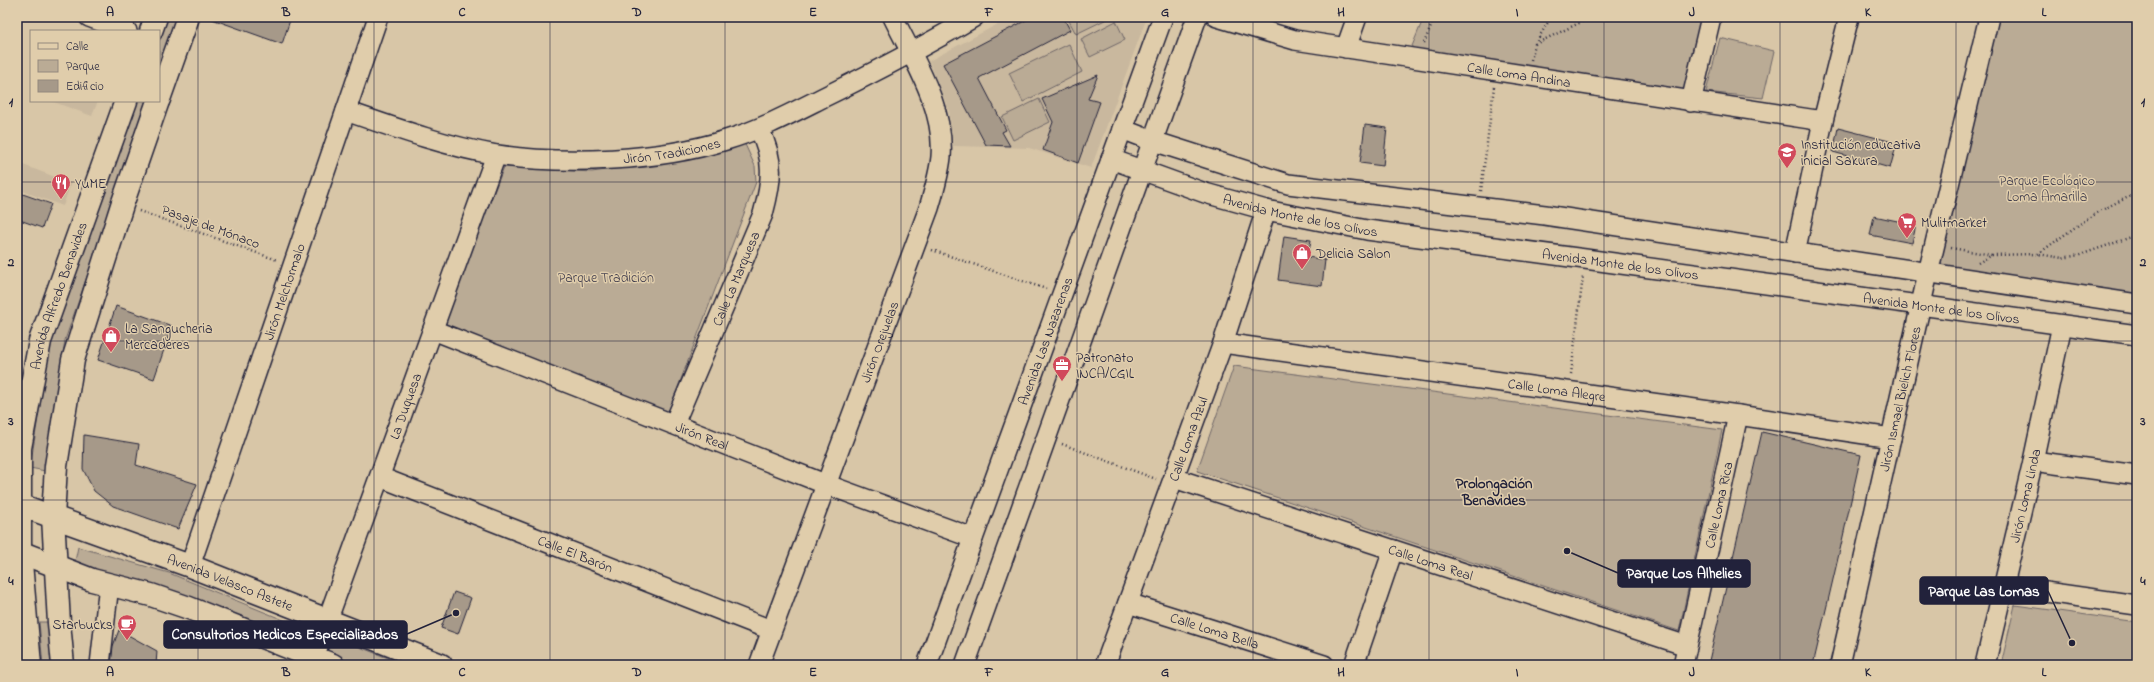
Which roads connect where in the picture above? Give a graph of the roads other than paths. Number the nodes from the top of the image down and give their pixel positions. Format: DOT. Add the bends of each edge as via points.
graph roads {
  1 [pos="89,17"];
  2 [pos="156,17"];
  3 [pos="188,17"];
  4 [pos="378,17"];
  5 [pos="893,17"];
  6 [pos="974,17"];
  7 [pos="1163,17"];
  8 [pos="1198,17"];
  9 [pos="1217,17"];
  10 [pos="1357,17"];
  11 [pos="1711,17"];
  12 [pos="1849,17"];
  13 [pos="1989,17"];
  14 [pos="124,30"];
  15 [pos="151,30"];
  16 [pos="1346,48"];
  17 [pos="911,54"];
  18 [pos="160,97"];
  19 [pos="126,102"];
  20 [pos="158,102"];
  21 [pos="1691,102"];
  22 [pos="346,111"];
  23 [pos="1823,121"];
  24 [pos="760,129"];
  25 [pos="1122,129"];
  26 [pos="1153,141"];
  27 [pos="496,154"];
  28 [pos="1111,159"];
  29 [pos="1142,172"];
  30 [pos="1266,210"];
  31 [pos="1796,252"];
  32 [pos="1928,273"];
  33 [pos="2137,304"];
  34 [pos="1922,306"];
  35 [pos="2062,325"];
  36 [pos="433,330"];
  37 [pos="2137,335"];
  38 [pos="1223,343"];
  39 [pos="1738,415"];
  40 [pos="674,424"];
  41 [pos="1891,438"];
  42 [pos="18,450"];
  43 [pos="2033,461"];
  44 [pos="2137,475"];
  45 [pos="380,476"];
  46 [pos="1172,481"];
  47 [pos="825,484"];
  48 [pos="18,504"];
  49 [pos="53,517"];
  50 [pos="973,538"];
  51 [pos="1393,550"];
  52 [pos="18,552"];
  53 [pos="56,566"];
  54 [pos="190,566"];
  55 [pos="108,584"];
  56 [pos="2003,586"];
  57 [pos="1128,603"];
  58 [pos="2137,605"];
  59 [pos="327,620"];
  60 [pos="771,630"];
  61 [pos="1687,646"];
  62 [pos="324,661"];
  63 [pos="30,665"];
  64 [pos="63,665"];
  65 [pos="100,665"];
  66 [pos="441,665"];
  67 [pos="759,665"];
  68 [pos="927,665"];
  69 [pos="965,665"];
  70 [pos="1105,665"];
  71 [pos="1324,665"];
  72 [pos="1354,665"];
  73 [pos="1683,665"];
  74 [pos="1840,665"];
  75 [pos="1985,665"];
  1 -- 14 [label="street"];
  2 -- 15 [label="main road"];
  3 -- 18 [label="main road"];
  4 -- 22 [label="street, Jirón Melchormalo"];
  5 -- 17 [label="street, Jirón Orejuelas"];
  6 -- 17 [label="street, Jirón Tradiciones"];
  7 -- 25 [label="street, Avenida Las Nazarenas"];
  8 -- 26 [label="street"];
  9 -- 16 [label="street, Calle Loma Andina" via="1295,40"];
  10 -- 16 [label="street"];
  11 -- 21 [label="street"];
  12 -- 23 [label="street"];
  13 -- 32 [label="street, Jirón Ismael Bielich Flores"];
  16 -- 21 [label="street, Calle Loma Andina"];
  17 -- 24 [label="street, Jirón Tradiciones"];
  17 -- 47 [label="street, Jirón Orejuelas" via="935,110 940,134 941,156 937,181"];
  19 -- 42 [label="main road, Avenida Alfredo Benavides" via="40,341"];
  20 -- 49 [label="main road" via="122,204 73,360 56,466"];
  21 -- 23 [label="street, Calle Loma Andina"];
  22 -- 27 [label="street, Jirón Tradiciones" via="404,131"];
  22 -- 54 [label="street, Jirón Melchormalo"];
  23 -- 31 [label="street"];
  24 -- 27 [label="street, Jirón Tradiciones" via="725,141 662,154 570,159 533,159"];
  24 -- 40 [label="street, Calle La Marquesa" via="771,164 770,188 763,214"];
  25 -- 26 [label="street, Avenida Monte de los Olivos"];
  25 -- 28 [label="street, Avenida Las Nazarenas"];
  26 -- 29 [label="street"];
  26 -- 31 [label="street, Avenida Monte de los Olivos" via="1288,184 1479,207"];
  27 -- 36 [label="street, La Duquesa"];
  28 -- 29 [label="street, Avenida Monte de los Olivos"];
  28 -- 50 [label="street, Avenida Las Nazarenas"];
  29 -- 30 [label="street, Avenida Monte de los Olivos"];
  29 -- 69 [label="street"];
  30 -- 34 [label="street, Avenida Monte de los Olivos" via="1367,230"];
  30 -- 38 [label="street, Calle Loma Azul"];
  31 -- 32 [label="street, Avenida Monte de los Olivos"];
  32 -- 33 [label="street, Avenida Monte de los Olivos"];
  32 -- 34 [label="street, Jirón Ismael Bielich Flores"];
  34 -- 35 [label="street, Avenida Monte de los Olivos"];
  34 -- 41 [label="street, Jirón Ismael Bielich Flores"];
  35 -- 37 [label="street, Avenida Monte de los Olivos"];
  35 -- 43 [label="street, Jirón Loma Linda"];
  36 -- 40 [label="street, Jirón Real"];
  36 -- 45 [label="street, La Duquesa"];
  38 -- 39 [label="street, Calle Loma Alegre"];
  38 -- 46 [label="street, Calle Loma Azul"];
  39 -- 41 [label="street, Calle Loma Alegre"];
  39 -- 61 [label="street, Calle Loma Rica"];
  40 -- 47 [label="street, Jirón Real"];
  41 -- 74 [label="street, Jirón Ismael Bielich Flores"];
  42 -- 48 [label="main road, Avenida Alfredo Benavides"];
  43 -- 44 [label="street"];
  43 -- 56 [label="street, Jirón Loma Linda"];
  45 -- 59 [label="street, La Duquesa"];
  45 -- 60 [label="street, Calle El Barón"];
  46 -- 51 [label="street, Calle Loma Real"];
  46 -- 57 [label="street, Calle Loma Azul"];
  47 -- 50 [label="street, Jirón Real"];
  47 -- 60 [label="street, Jirón Orejuelas"];
  48 -- 49 [label="main road, Avenida Velasco Astete"];
  48 -- 52 [label="main road, Avenida Alfredo Benavides"];
  49 -- 53 [label="main road"];
  49 -- 54 [label="main road, Avenida Velasco Astete"];
  50 -- 68 [label="street, Avenida Las Nazarenas"];
  51 -- 61 [label="street, Calle Loma Real"];
  51 -- 72 [label="street"];
  52 -- 53 [label="main road"];
  52 -- 63 [label="main road, Avenida Alfredo Benavides"];
  53 -- 55 [label="main road"];
  53 -- 64 [label="main road"];
  54 -- 59 [label="main road, Avenida Velasco Astete"];
  55 -- 62 [label="main road" via="164,599"];
  55 -- 65 [label="street"];
  56 -- 58 [label="street"];
  56 -- 75 [label="street, Jirón Loma Linda"];
  57 -- 70 [label="street, Calle Loma Azul"];
  57 -- 71 [label="street, Calle Loma Bella"];
  59 -- 62 [label="street, La Duquesa"];
  59 -- 66 [label="main road, Avenida Velasco Astete"];
  60 -- 67 [label="street, Jirón Orejuelas"];
  61 -- 73 [label="street, Calle Loma Rica"];
}
